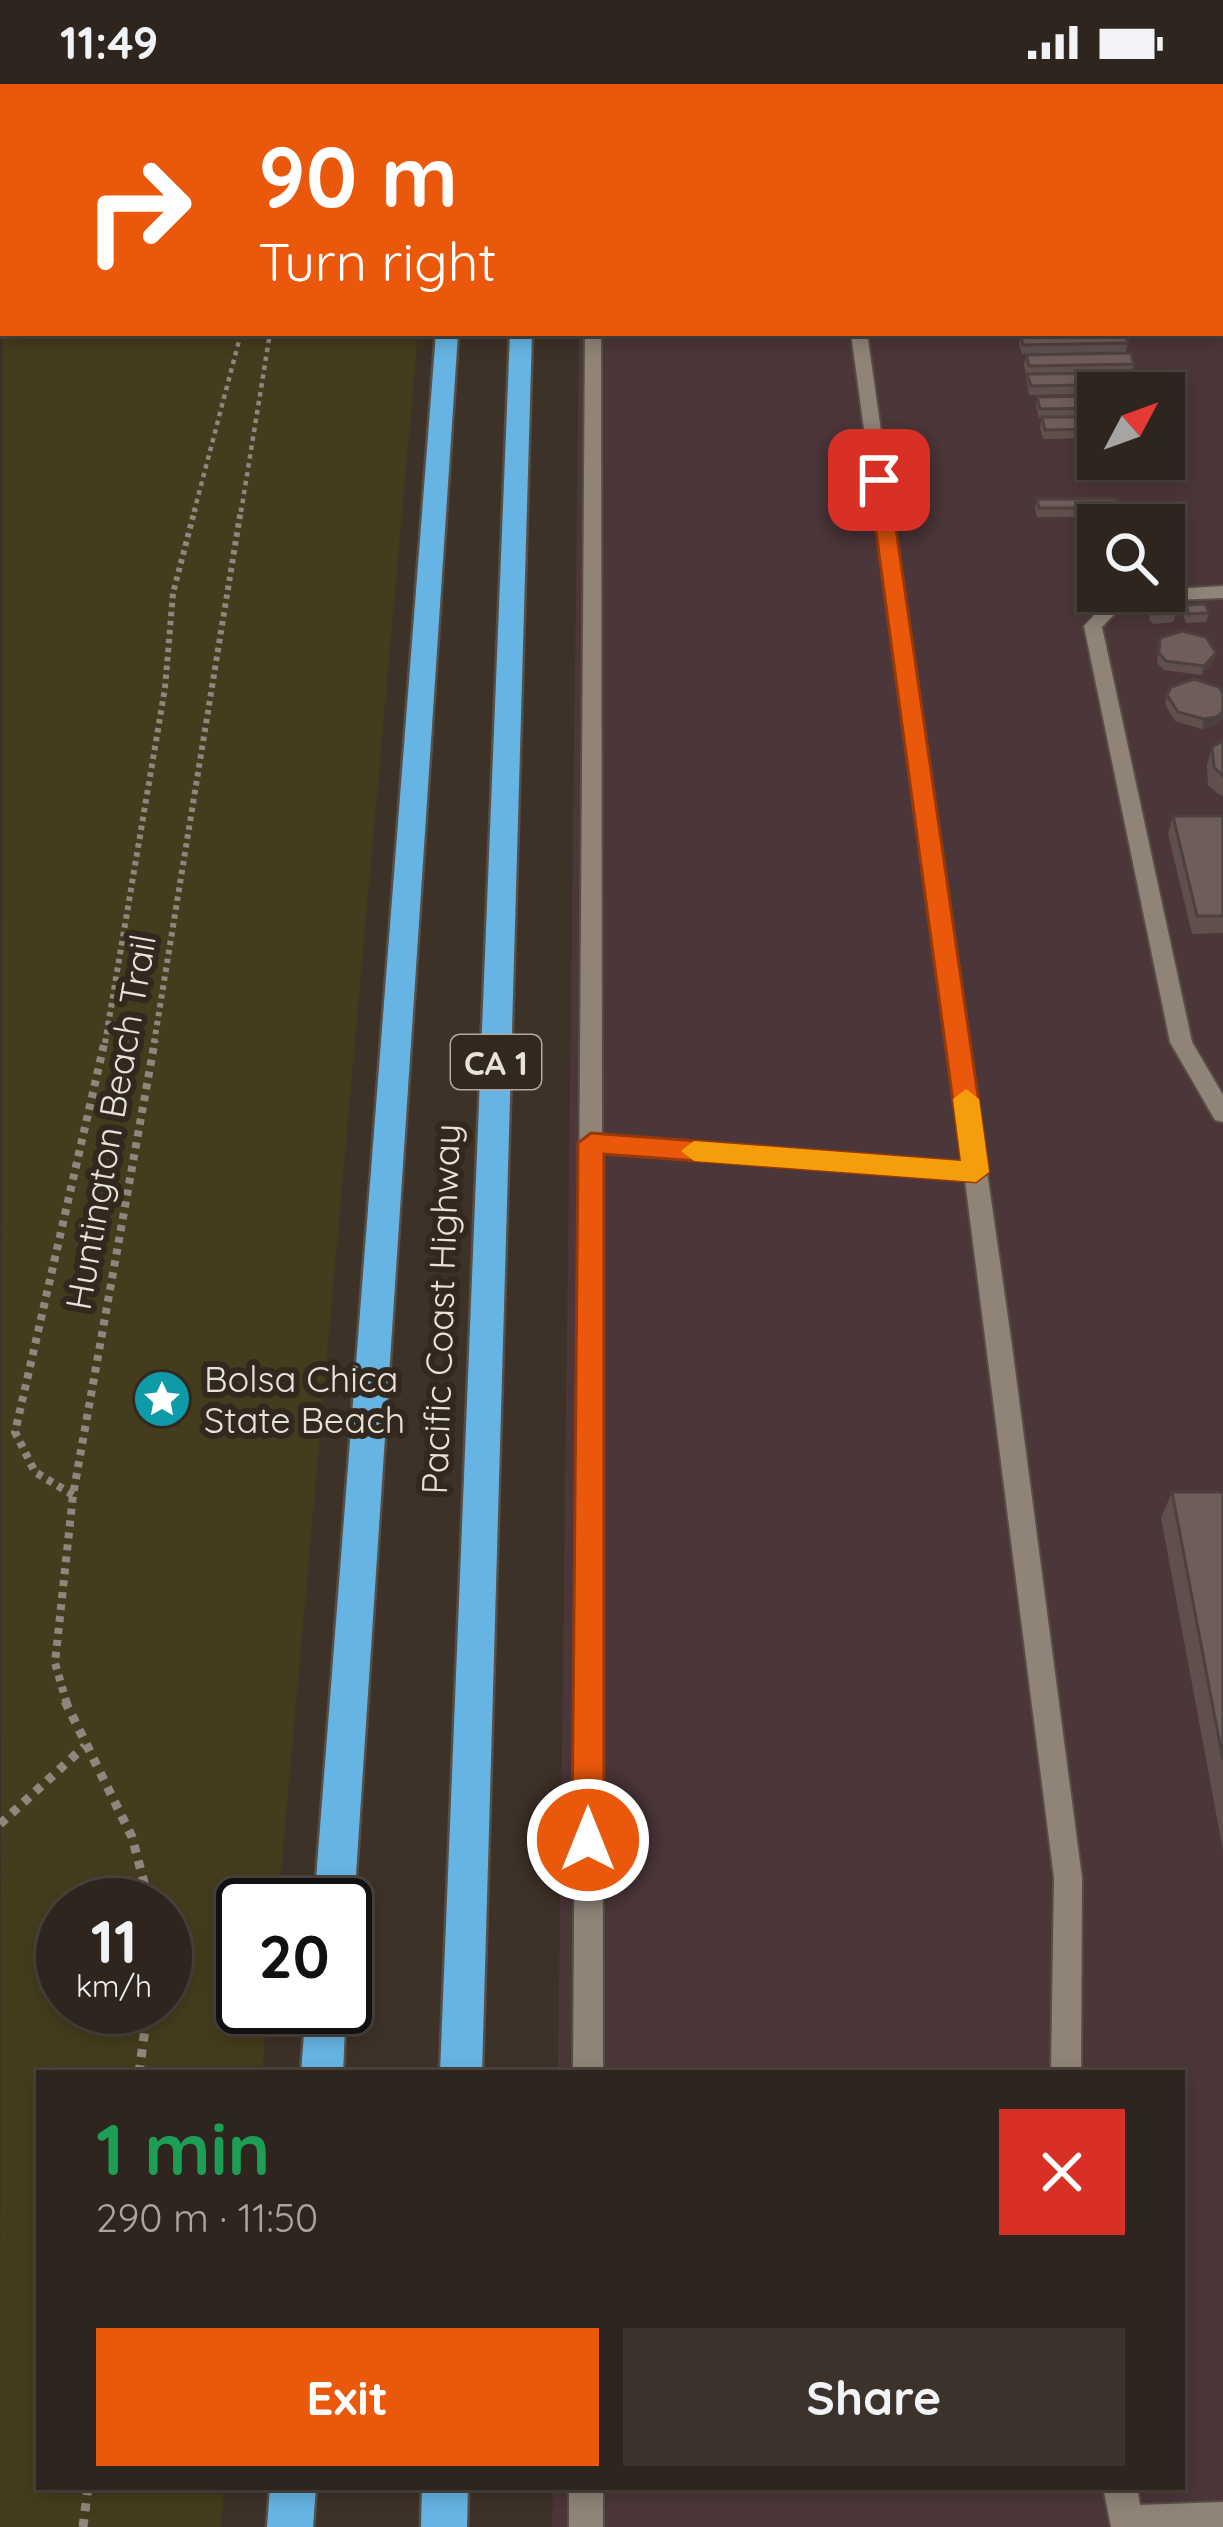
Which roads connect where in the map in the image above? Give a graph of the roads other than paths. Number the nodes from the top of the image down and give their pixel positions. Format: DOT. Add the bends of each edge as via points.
graph roads {
  1 [pos="447,336"];
  2 [pos="521,336"];
  3 [pos="593,336"];
  4 [pos="860,336"];
  5 [pos="1223,592"];
  6 [pos="1223,1114"];
  7 [pos="591,1143"];
  8 [pos="976,1172"];
  9 [pos="336,1878"];
  10 [pos="324,2034"];
  11 [pos="322,2070"];
  12 [pos="460,2070"];
  13 [pos="588,2070"];
  14 [pos="1066,2070"];
  15 [pos="293,2490"];
  16 [pos="445,2490"];
  17 [pos="586,2490"];
  18 [pos="1121,2490"];
  19 [pos="1223,2519"];
  20 [pos="1128,2524"];
  21 [pos="290,2527"];
  22 [pos="444,2527"];
  23 [pos="586,2527"];
  1 -- 9 [label="highway, Pacific Coast Highway"];
  2 -- 12 [label="highway, Pacific Coast Highway / CA 1"];
  3 -- 7 [label="lane"];
  4 -- 8 [label="lane"];
  5 -- 6 [label="lane" via="1121,597 1093,626 1181,1042"];
  7 -- 8 [label="lane"];
  7 -- 13 [label="lane"];
  8 -- 14 [label="lane" via="1068,1878"];
  10 -- 11 [label="highway"];
  15 -- 21 [label="highway"];
  16 -- 22 [label="highway"];
  17 -- 23 [label="lane"];
  18 -- 20 [label="lane"];
  19 -- 20 [label="lane"];
}
